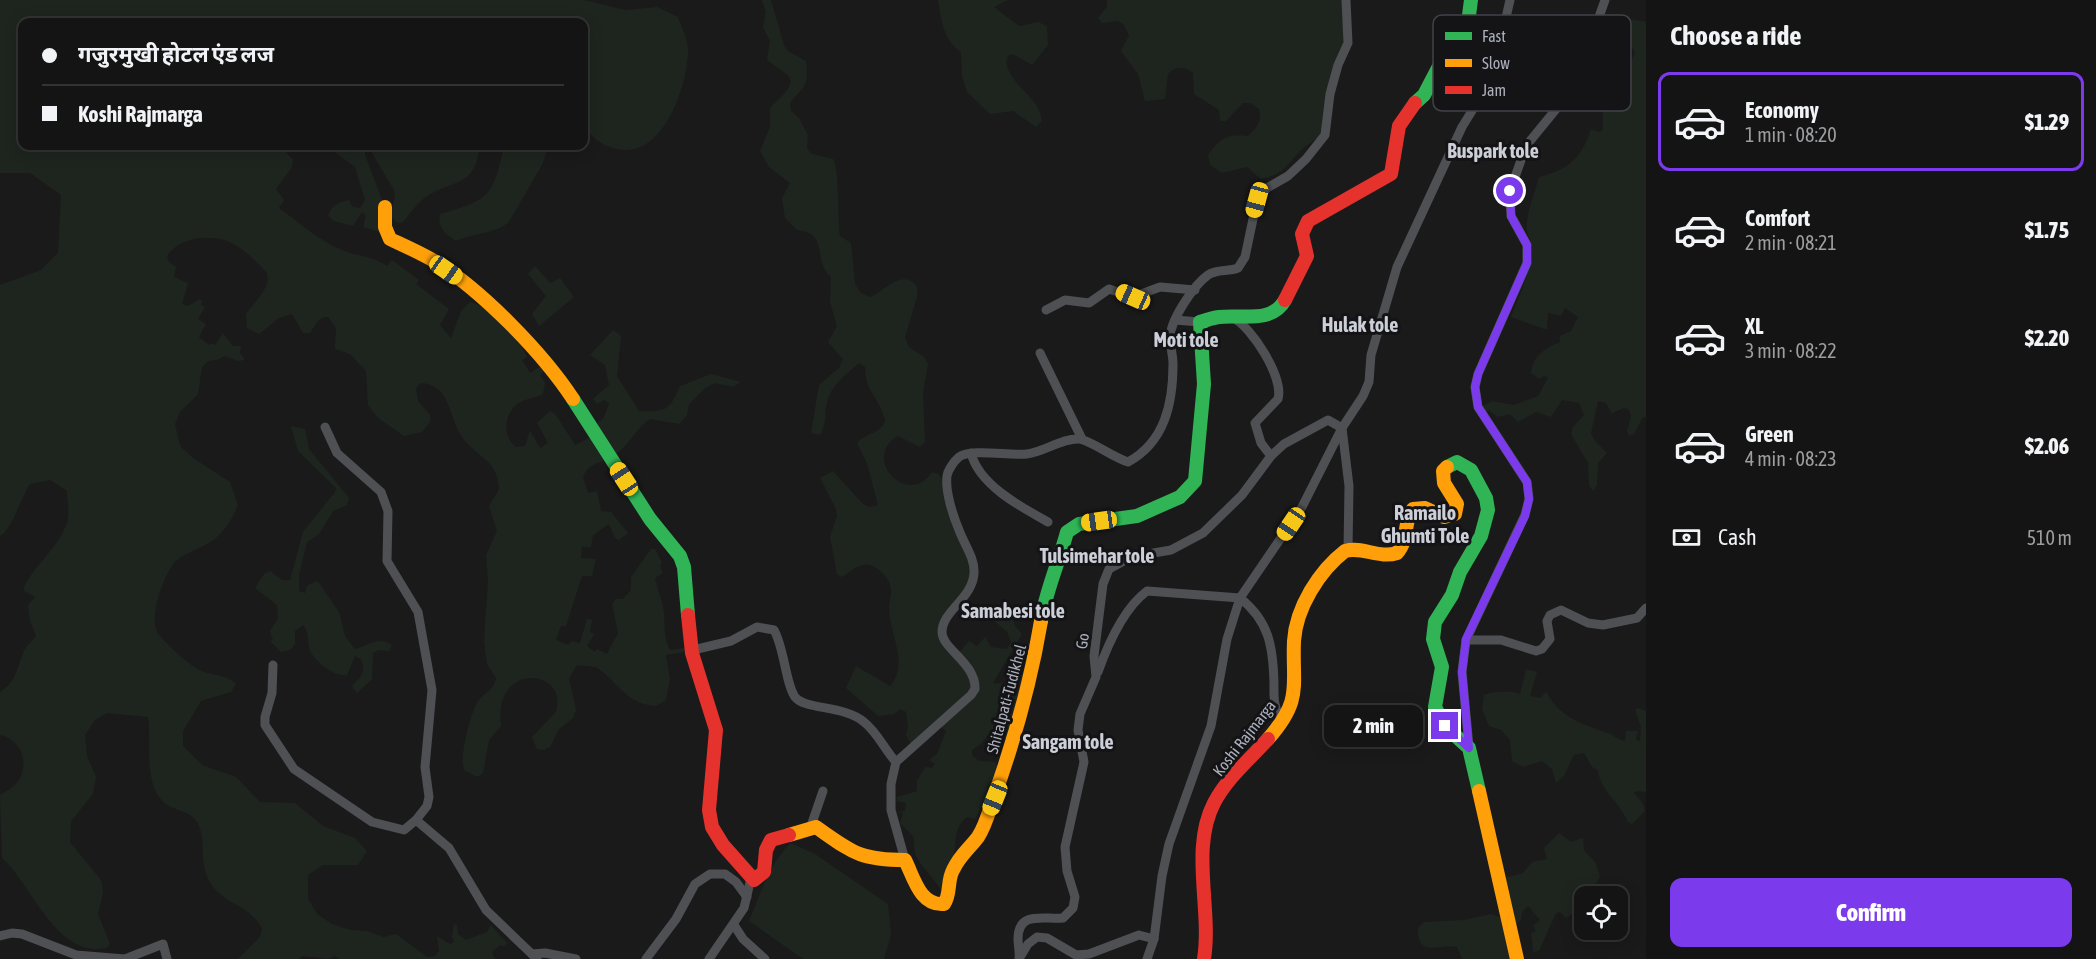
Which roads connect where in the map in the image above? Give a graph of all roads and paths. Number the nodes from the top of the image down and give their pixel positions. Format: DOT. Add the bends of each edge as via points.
graph roads {
  1 [pos="1346,0"];
  2 [pos="1471,0"];
  3 [pos="1510,0"];
  4 [pos="1605,0"];
  5 [pos="1469,15"];
  6 [pos="1507,15"];
  7 [pos="1600,15"];
  8 [pos="1433,78"];
  9 [pos="1472,111"];
  10 [pos="1554,111"];
  11 [pos="386,207"];
  12 [pos="1195,290"];
  13 [pos="1046,310"];
  14 [pos="1231,316"];
  15 [pos="1175,320"];
  16 [pos="1200,322"];
  17 [pos="1040,353"];
  18 [pos="324,427"];
  19 [pos="1342,428"];
  20 [pos="1082,439"];
  21 [pos="971,453"];
  22 [pos="1271,456"];
  23 [pos="1048,522"];
  24 [pos="1348,550"];
  25 [pos="1240,598"];
  26 [pos="1646,608"];
  27 [pos="1466,639"];
  28 [pos="693,650"];
  29 [pos="273,665"];
  30 [pos="1096,677"];
  31 [pos="1281,719"];
  32 [pos="1469,748"];
  33 [pos="896,762"];
  34 [pos="823,791"];
  35 [pos="416,820"];
  36 [pos="811,826"];
  37 [pos="905,860"];
  38 [pos="749,876"];
  39 [pos="747,897"];
  40 [pos="734,925"];
  41 [pos="0,936"];
  42 [pos="1154,939"];
  43 [pos="535,956"];
  44 [pos="1020,958"];
  45 [pos="167,959"];
  46 [pos="576,959"];
  47 [pos="646,959"];
  48 [pos="709,959"];
  49 [pos="765,959"];
  50 [pos="1147,959"];
  51 [pos="1204,959"];
  52 [pos="1517,959"];
  1 -- 12 [label="street" via="1348,43 1333,85 1325,135 1306,159 1257,200 1245,257 1238,268 1210,273"];
  2 -- 5 [label="street"];
  3 -- 6 [label="street"];
  4 -- 7 [label="street"];
  8 -- 14 [label="street" via="1399,126 1391,174 1308,221 1302,234 1307,256 1281,307 1259,316"];
  9 -- 19 [label="street" via="1397,267 1371,355 1369,382"];
  10 -- 27 [label="street" via="1526,146 1510,191 1511,216 1527,245 1527,263 1475,387 1478,407 1527,482 1529,499 1525,516"];
  11 -- 28 [label="street" via="385,227 390,239 458,278 500,315 560,379 650,519 680,556"];
  12 -- 13 [label="street" via="1160,287 1133,297 1109,289 1089,303 1065,300"];
  12 -- 15 [label="street"];
  14 -- 16 [label="street"];
  14 -- 22 [label="street" via="1250,332 1279,385 1278,399 1255,423 1261,443"];
  15 -- 16 [label="street"];
  15 -- 20 [label="street" via="1170,336 1173,367 1166,419 1146,452 1128,462"];
  16 -- 37 [label="street, Shitalpati-Tudikhel" via="1204,384 1195,481 1180,497 1137,516 1069,528 1045,593 1033,668 1013,743 978,837 961,854 948,879 948,898 944,904 930,904"];
  17 -- 20 [label="street"];
  18 -- 35 [label="street" via="337,453 385,499 387,561 418,612 432,690 425,767 429,797"];
  19 -- 22 [label="street, Go" via="1328,420 1284,444"];
  19 -- 24 [label="street" via="1349,486"];
  19 -- 25 [label="street" via="1302,507"];
  20 -- 21 [label="street" via="1029,454"];
  21 -- 23 [label="street" via="973,461 999,490"];
  21 -- 33 [label="street" via="959,457 947,476 958,529 974,567 974,579 942,632 974,675 975,689"];
  22 -- 30 [label="street, Go" via="1242,495 1203,533 1172,550 1131,557 1109,569 1103,584 1094,656"];
  24 -- 31 [label="street, Koshi Rajmarga" via="1337,557 1305,602 1296,623 1292,704"];
  24 -- 32 [label="street" via="1387,555 1398,552 1413,509 1420,506 1444,518 1455,514 1455,498 1444,483 1446,467 1457,462 1474,475 1486,498 1486,521 1432,633 1442,667 1435,707 1445,726"];
  25 -- 30 [label="street" via="1147,591 1127,614"];
  25 -- 31 [label="street" via="1264,622 1274,703"];
  25 -- 42 [label="street" via="1227,639 1210,726 1169,844"];
  26 -- 27 [label="street" via="1637,618 1603,625 1588,623 1561,610 1546,621 1550,639 1536,651 1501,640"];
  27 -- 32 [label="street" via="1462,672"];
  28 -- 33 [label="street" via="731,641 757,627 774,630 793,695 806,705 836,708 863,721"];
  28 -- 38 [label="street" via="696,672 716,730 709,810 712,827"];
  29 -- 35 [label="street" via="265,724 294,769 372,822 404,830"];
  30 -- 44 [label="street, Go" via="1080,714 1078,730 1084,762 1065,847 1075,897 1073,908 1063,918 1026,919 1018,937"];
  31 -- 51 [label="street, Koshi Rajmarga" via="1208,816 1204,841 1208,931"];
  32 -- 52 [label="street"];
  33 -- 37 [label="street" via="891,810"];
  34 -- 36 [label="street"];
  35 -- 43 [label="street" via="449,848 486,910"];
  36 -- 37 [label="street" via="852,852 875,860"];
  36 -- 38 [label="street" via="771,840 764,873 754,880"];
  38 -- 39 [label="street"];
  39 -- 40 [label="street"];
  39 -- 47 [label="street" via="725,874 704,877 695,884 676,919"];
  40 -- 48 [label="street"];
  40 -- 49 [label="street"];
  41 -- 45 [label="street" via="22,934 76,955 125,959 163,944"];
  42 -- 44 [label="street" via="1139,935 1076,955 1047,938 1037,937"];
  42 -- 50 [label="street"];
  43 -- 46 [label="street" via="545,953"];
}
